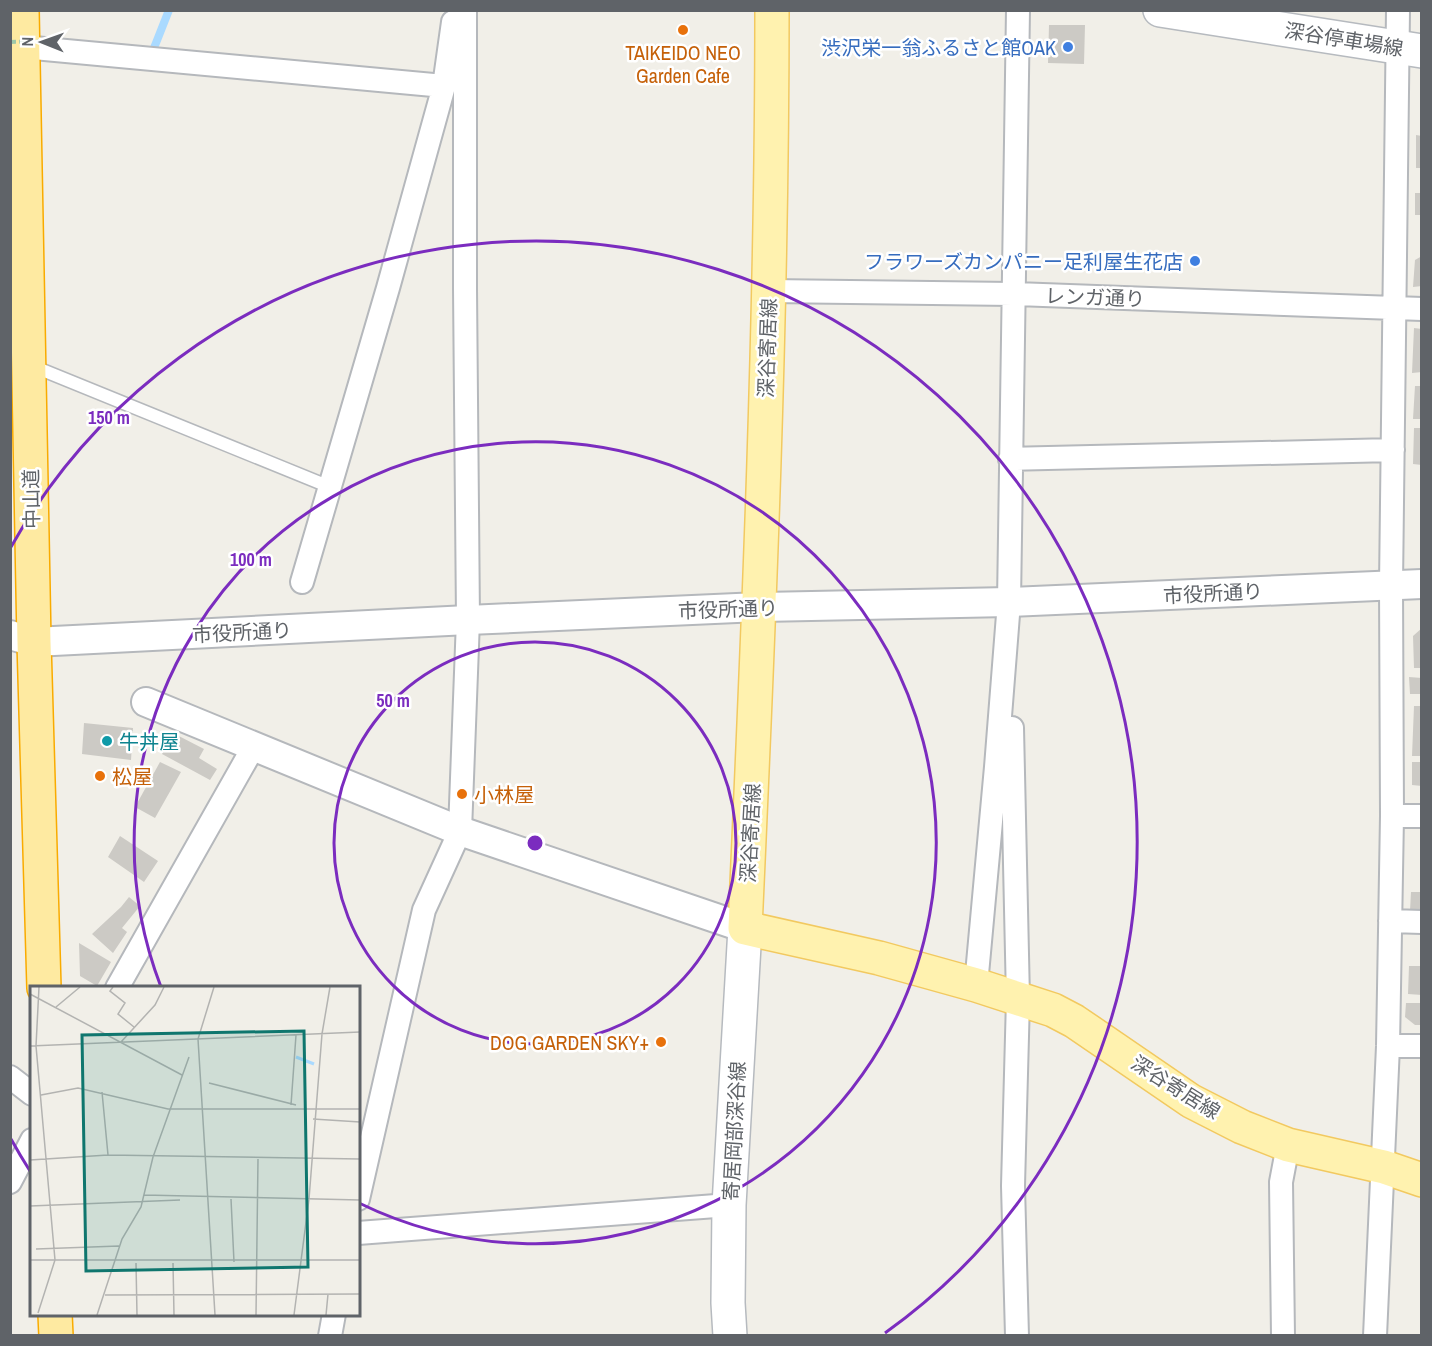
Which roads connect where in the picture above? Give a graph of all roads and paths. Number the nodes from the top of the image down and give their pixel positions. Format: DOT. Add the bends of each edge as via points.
graph roads {
  1 [pos="22,10"];
  2 [pos="455,10"];
  3 [pos="465,10"];
  4 [pos="772,10"];
  5 [pos="1018,10"];
  6 [pos="1160,10"];
  7 [pos="1398,10"];
  8 [pos="27,43"];
  9 [pos="1410,50"];
  10 [pos="444,86"];
  11 [pos="769,291"];
  12 [pos="1013,294"];
  13 [pos="1395,308"];
  14 [pos="1422,309"];
  15 [pos="29,365"];
  16 [pos="1393,450"];
  17 [pos="1010,459"];
  18 [pos="330,487"];
  19 [pos="302,582"];
  20 [pos="1422,584"];
  21 [pos="1391,585"];
  22 [pos="1009,602"];
  23 [pos="759,607"];
  24 [pos="468,620"];
  25 [pos="22,639"];
  26 [pos="146,702"];
  27 [pos="254,746"];
  28 [pos="1392,816"];
  29 [pos="1422,816"];
  30 [pos="460,831"];
  31 [pos="1390,921"];
  32 [pos="1422,922"];
  33 [pos="745,928"];
  34 [pos="976,985"];
  35 [pos="44,986"];
  36 [pos="118,986"];
  37 [pos="1018,999"];
  38 [pos="1388,1046"];
  39 [pos="1422,1046"];
  40 [pos="10,1077"];
  41 [pos="30,1092"];
  42 [pos="30,1144"];
  43 [pos="1288,1145"];
  44 [pos="1383,1167"];
  45 [pos="1422,1180"];
  46 [pos="10,1182"];
  47 [pos="360,1190"];
  48 [pos="729,1205"];
  49 [pos="360,1233"];
  50 [pos="55,1316"];
  51 [pos="334,1316"];
  52 [pos="56,1335"];
  53 [pos="330,1335"];
  54 [pos="730,1335"];
  55 [pos="1017,1335"];
  56 [pos="1283,1335"];
  57 [pos="1376,1335"];
  1 -- 8 [label="highway, 中山道"];
  2 -- 10 [label="street"];
  3 -- 24 [label="street"];
  4 -- 11 [label="main road, 深谷寄居線"];
  5 -- 12 [label="street"];
  6 -- 9 [label="main road, 深谷停車場線"];
  7 -- 9 [label="street"];
  8 -- 10 [label="street"];
  8 -- 15 [label="highway, 中山道"];
  9 -- 13 [label="street"];
  10 -- 18 [label="street"];
  11 -- 12 [label="street, レンガ通り"];
  11 -- 23 [label="main road, 深谷寄居線"];
  12 -- 13 [label="street, レンガ通り"];
  12 -- 17 [label="street"];
  13 -- 14 [label="street, レンガ通り"];
  13 -- 16 [label="street"];
  15 -- 18 [label="lane"];
  15 -- 25 [label="highway, 中山道"];
  16 -- 17 [label="street"];
  16 -- 21 [label="street"];
  17 -- 22 [label="street"];
  18 -- 19 [label="street"];
  20 -- 21 [label="street, 市役所通り"];
  21 -- 22 [label="street, 市役所通り"];
  21 -- 28 [label="street"];
  22 -- 23 [label="street, 市役所通り"];
  22 -- 34 [label="street"];
  22 -- 37 [label="street"];
  23 -- 24 [label="street, 市役所通り"];
  23 -- 33 [label="main road, 深谷寄居線"];
  24 -- 25 [label="street, 市役所通り"];
  24 -- 30 [label="street"];
  25 -- 35 [label="highway, 中山道"];
  26 -- 27 [label="street"];
  27 -- 30 [label="street"];
  27 -- 36 [label="street"];
  28 -- 29 [label="street"];
  28 -- 31 [label="street"];
  30 -- 33 [label="street"];
  30 -- 47 [label="street" via="424,910"];
  31 -- 32 [label="street"];
  31 -- 38 [label="street"];
  33 -- 34 [label="main road, 深谷寄居線"];
  33 -- 48 [label="main road, 寄居岡部深谷線"];
  34 -- 37 [label="main road, 深谷寄居線"];
  37 -- 43 [label="main road, 深谷寄居線" via="1074,1021 1191,1101"];
  37 -- 55 [label="street" via="1013,1186"];
  38 -- 39 [label="street"];
  38 -- 44 [label="street"];
  40 -- 41 [label="street"];
  42 -- 46 [label="street"];
  43 -- 44 [label="main road, 深谷寄居線"];
  43 -- 56 [label="street" via="1281,1182"];
  44 -- 45 [label="main road, 深谷寄居線"];
  44 -- 57 [label="street"];
  48 -- 49 [label="street"];
  48 -- 54 [label="main road, 寄居岡部深谷線"];
  50 -- 52 [label="highway"];
  51 -- 53 [label="street"];
}
